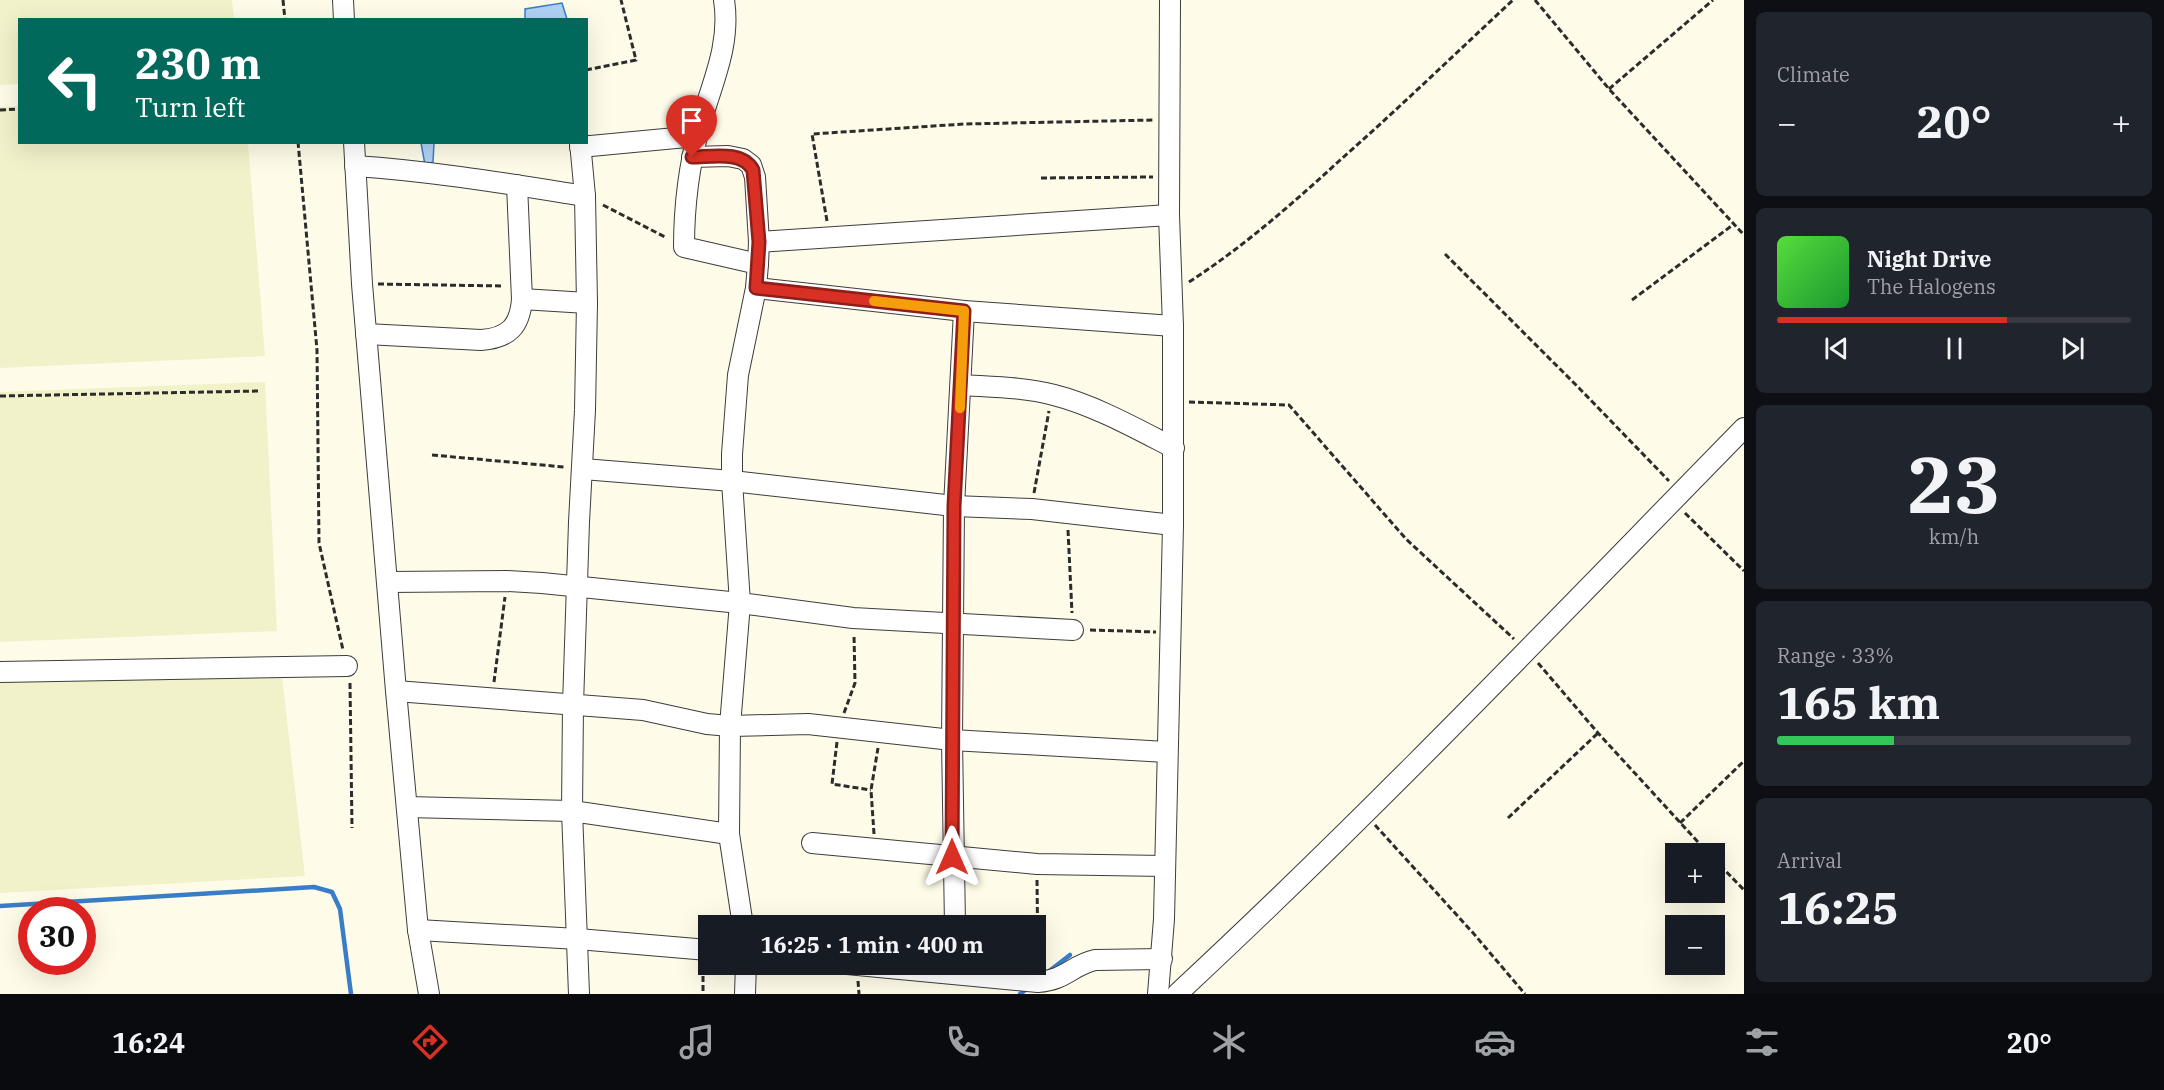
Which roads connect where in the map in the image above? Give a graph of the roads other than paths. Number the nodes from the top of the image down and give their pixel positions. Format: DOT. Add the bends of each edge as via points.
graph roads {
  1 [pos="343,0"];
  2 [pos="724,0"];
  3 [pos="1170,0"];
  4 [pos="344,18"];
  5 [pos="697,136"];
  6 [pos="354,144"];
  7 [pos="580,145"];
  8 [pos="692,157"];
  9 [pos="355,166"];
  10 [pos="518,185"];
  11 [pos="585,196"];
  12 [pos="1169,215"];
  13 [pos="759,242"];
  14 [pos="758,264"];
  15 [pos="756,288"];
  16 [pos="521,293"];
  17 [pos="587,303"];
  18 [pos="964,311"];
  19 [pos="1173,326"];
  20 [pos="366,334"];
  21 [pos="961,385"];
  22 [pos="1744,428"];
  23 [pos="1174,448"];
  24 [pos="583,469"];
  25 [pos="732,481"];
  26 [pos="954,506"];
  27 [pos="1173,525"];
  28 [pos="388,582"];
  29 [pos="578,586"];
  30 [pos="740,603"];
  31 [pos="953,623"];
  32 [pos="1073,630"];
  33 [pos="347,666"];
  34 [pos="0,672"];
  35 [pos="396,691"];
  36 [pos="573,705"];
  37 [pos="730,726"];
  38 [pos="952,740"];
  39 [pos="1167,753"];
  40 [pos="407,807"];
  41 [pos="572,811"];
  42 [pos="729,834"];
  43 [pos="812,843"];
  44 [pos="952,857"];
  45 [pos="1166,866"];
  46 [pos="740,915"];
  47 [pos="955,915"];
  48 [pos="418,930"];
  49 [pos="578,939"];
  50 [pos="698,949"];
  51 [pos="1162,959"];
  52 [pos="746,975"];
  53 [pos="933,975"];
  54 [pos="957,978"];
  55 [pos="1043,986"];
  56 [pos="429,994"];
  57 [pos="579,994"];
  58 [pos="745,994"];
  59 [pos="1158,994"];
  60 [pos="1177,994"];
  1 -- 4 [label="street"];
  2 -- 5 [label="street" via="723,53"];
  3 -- 12 [label="street"];
  5 -- 7 [label="street"];
  5 -- 8 [label="street"];
  6 -- 9 [label="street"];
  7 -- 11 [label="street"];
  8 -- 13 [label="street" via="735,157 751,165"];
  8 -- 14 [label="street" via="684,247"];
  9 -- 10 [label="street"];
  9 -- 20 [label="street"];
  10 -- 11 [label="street"];
  10 -- 16 [label="street"];
  11 -- 17 [label="street"];
  12 -- 13 [label="street"];
  12 -- 19 [label="street"];
  13 -- 14 [label="street"];
  14 -- 15 [label="street"];
  15 -- 18 [label="street"];
  15 -- 25 [label="street" via="735,392"];
  16 -- 17 [label="street"];
  16 -- 20 [label="street" via="521,313 516,324 495,339"];
  17 -- 24 [label="street"];
  18 -- 19 [label="street"];
  18 -- 21 [label="street"];
  19 -- 23 [label="street"];
  20 -- 28 [label="street"];
  21 -- 23 [label="street" via="1054,395"];
  21 -- 26 [label="street"];
  22 -- 60 [label="street" via="1530,654"];
  23 -- 27 [label="street"];
  24 -- 25 [label="street"];
  24 -- 29 [label="street"];
  25 -- 26 [label="street"];
  25 -- 30 [label="street"];
  26 -- 27 [label="street" via="1032,509"];
  26 -- 31 [label="street"];
  27 -- 39 [label="street"];
  28 -- 29 [label="street" via="507,581"];
  28 -- 35 [label="street"];
  29 -- 30 [label="street"];
  29 -- 36 [label="street"];
  30 -- 31 [label="street" via="854,618"];
  30 -- 37 [label="street"];
  31 -- 32 [label="street"];
  31 -- 38 [label="street"];
  33 -- 34 [label="street"];
  35 -- 36 [label="street"];
  35 -- 40 [label="street"];
  36 -- 37 [label="street" via="651,711"];
  36 -- 41 [label="street"];
  37 -- 38 [label="street" via="840,726"];
  37 -- 42 [label="street"];
  38 -- 39 [label="street"];
  38 -- 44 [label="street"];
  39 -- 45 [label="street"];
  40 -- 41 [label="street"];
  40 -- 48 [label="street"];
  41 -- 42 [label="street"];
  41 -- 49 [label="street"];
  42 -- 46 [label="street"];
  43 -- 44 [label="street"];
  44 -- 45 [label="street" via="1037,864"];
  44 -- 47 [label="street"];
  45 -- 51 [label="street"];
  48 -- 49 [label="street"];
  48 -- 56 [label="street"];
  49 -- 50 [label="street"];
  49 -- 57 [label="street"];
  51 -- 55 [label="street" via="1095,960"];
  51 -- 59 [label="street"];
  52 -- 58 [label="street"];
  53 -- 54 [label="street"];
  54 -- 55 [label="street"];
}
